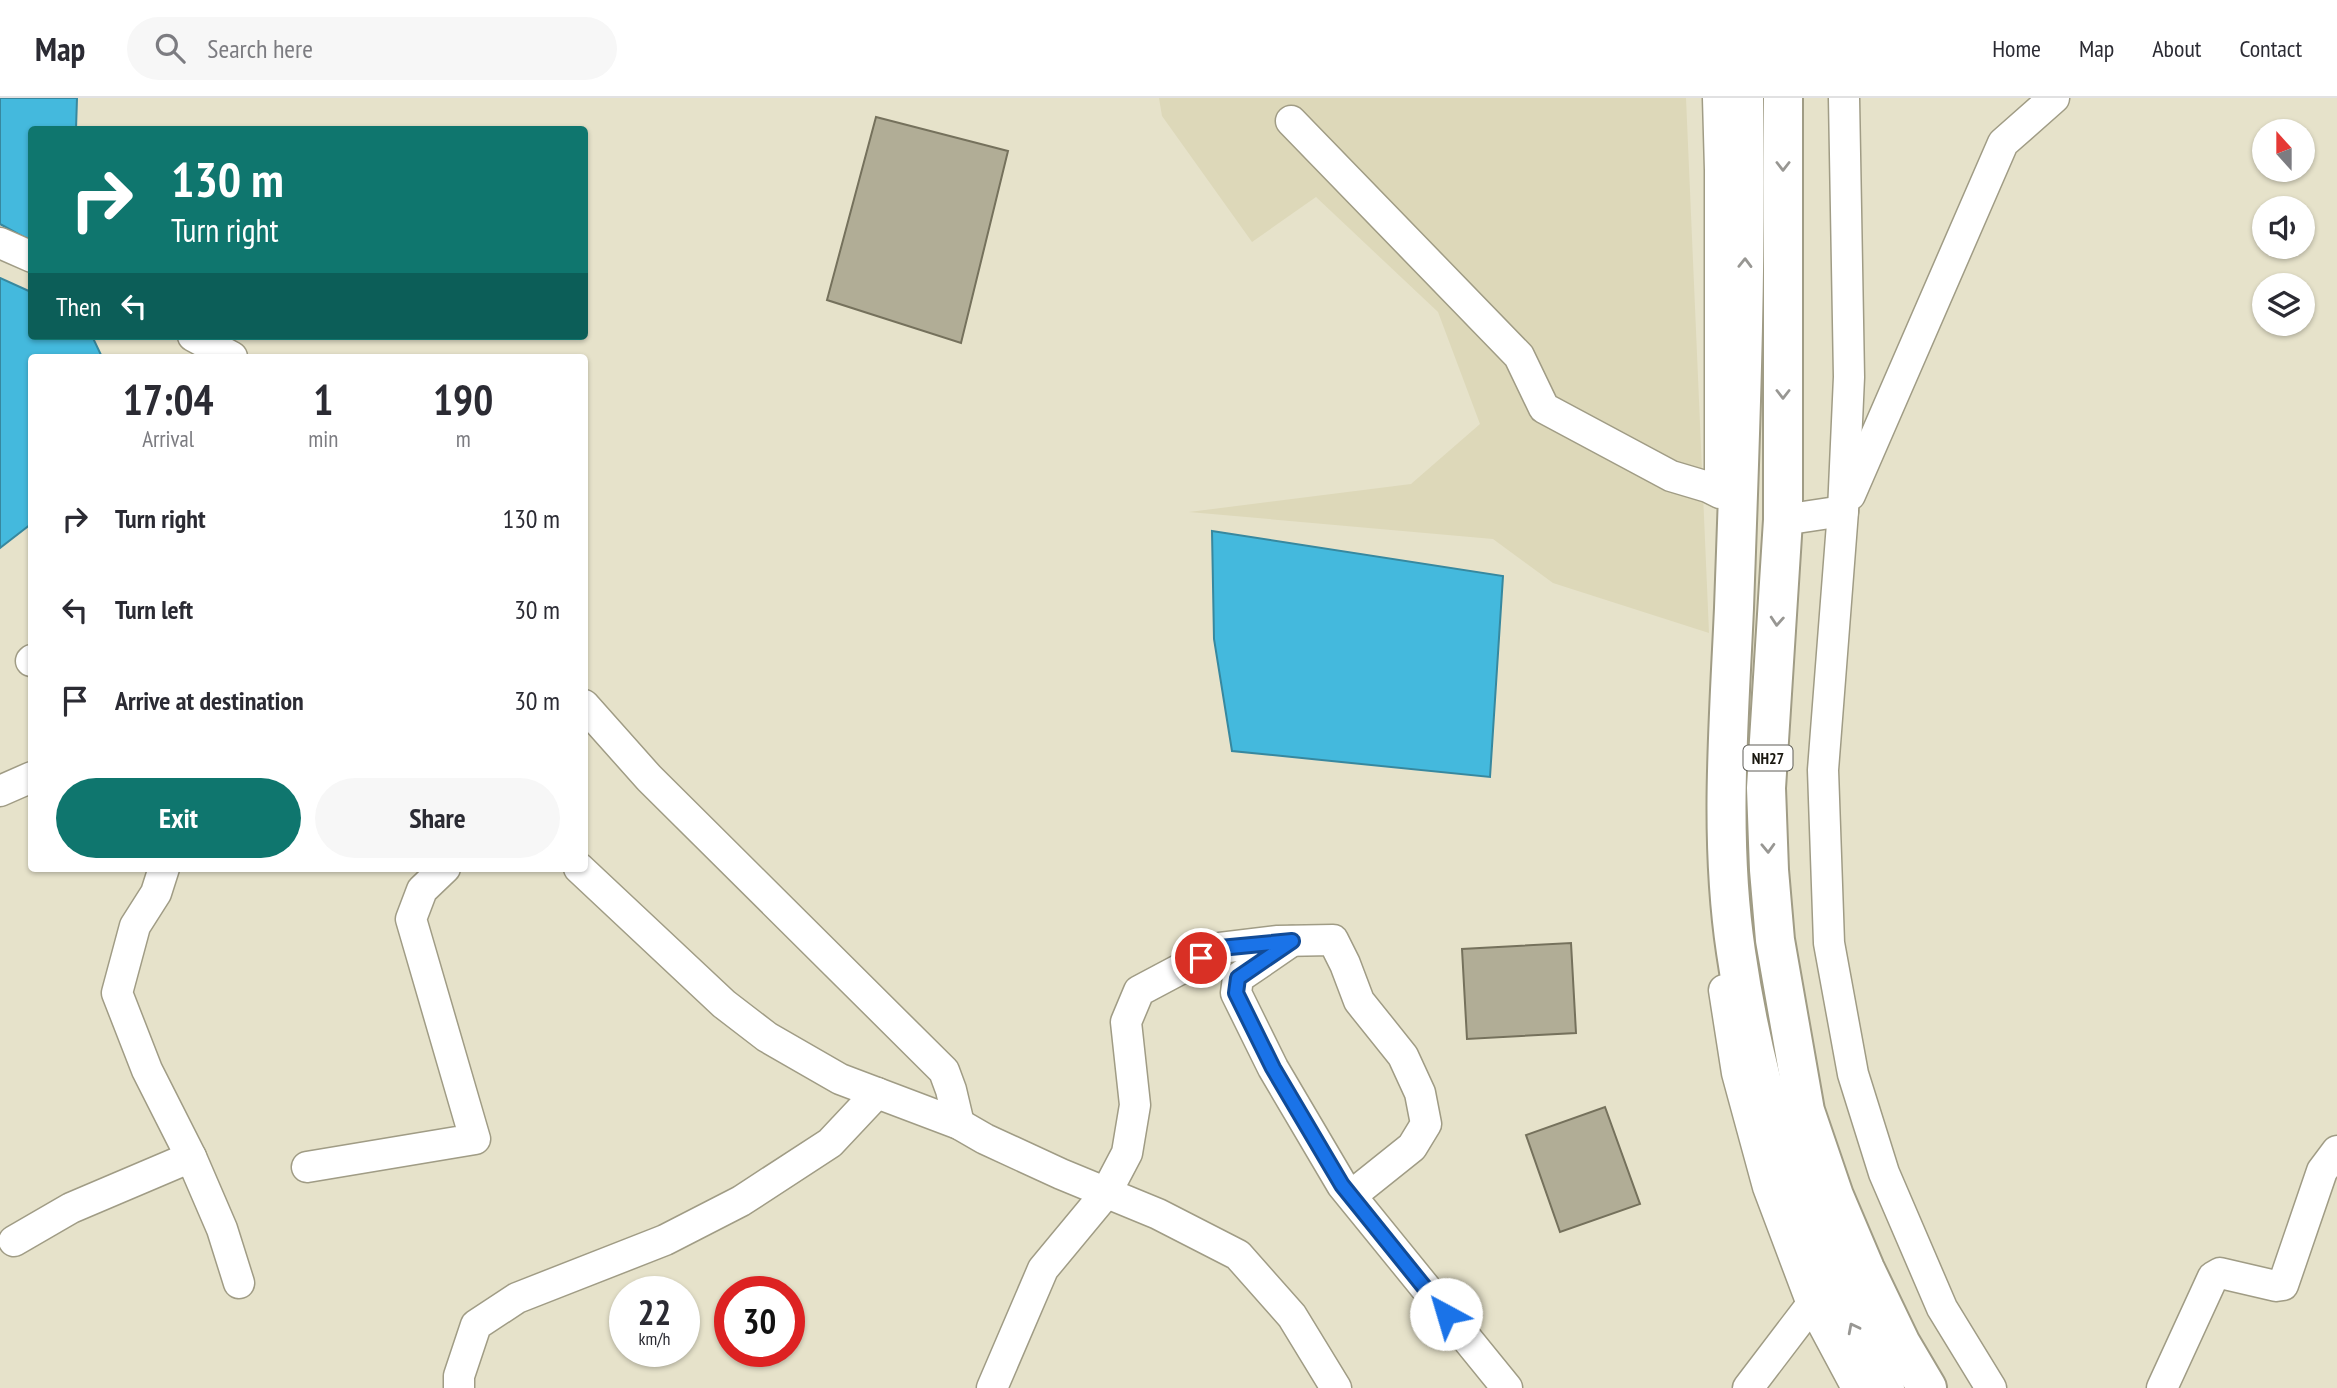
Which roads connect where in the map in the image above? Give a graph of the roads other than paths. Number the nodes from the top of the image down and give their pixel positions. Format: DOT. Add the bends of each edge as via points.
graph roads {
  1 [pos="1718,98"];
  2 [pos="1744,98"];
  3 [pos="1783,98"];
  4 [pos="1843,98"];
  5 [pos="2054,98"];
  6 [pos="1291,121"];
  7 [pos="0,243"];
  8 [pos="28,255"];
  9 [pos="200,340"];
  10 [pos="226,354"];
  11 [pos="1720,493"];
  12 [pos="1843,511"];
  13 [pos="1783,520"];
  14 [pos="588,709"];
  15 [pos="28,779"];
  16 [pos="0,791"];
  17 [pos="163,872"];
  18 [pos="441,872"];
  19 [pos="583,872"];
  20 [pos="1292,941"];
  21 [pos="877,1093"];
  22 [pos="959,1124"];
  23 [pos="2337,1151"];
  24 [pos="191,1157"];
  25 [pos="307,1167"];
  26 [pos="1106,1193"];
  27 [pos="1352,1195"];
  28 [pos="14,1241"];
  29 [pos="239,1283"];
  30 [pos="1812,1304"];
  31 [pos="459,1388"];
  32 [pos="992,1388"];
  33 [pos="1336,1388"];
  34 [pos="1507,1388"];
  35 [pos="1748,1388"];
  36 [pos="1857,1388"];
  37 [pos="1885,1388"];
  38 [pos="1927,1388"];
  39 [pos="1991,1388"];
  40 [pos="2162,1388"];
  1 -- 11 [label="street"];
  37 -- 2 [label="highway, NH27, one-way" via="1833,1287 1795,1191 1762,1086 1735,950 1727,735 1744,350"];
  3 -- 13 [label="highway, NH27, one-way"];
  4 -- 12 [label="street" via="1849,377"];
  5 -- 12 [label="street" via="2003,143"];
  6 -- 11 [label="street" via="1518,356 1544,408 1671,476"];
  7 -- 8 [label="street"];
  9 -- 10 [label="street"];
  11 -- 30 [label="street" via="1708,765 1714,916 1737,1073 1768,1187"];
  12 -- 13 [label="street"];
  12 -- 39 [label="street" via="1824,769 1829,943 1853,1074 1884,1173 1942,1308"];
  13 -- 38 [label="highway, NH27, one-way" via="1766,788 1769,870 1783,996 1805,1111 1834,1196 1895,1331"];
  14 -- 22 [label="street" via="649,778 944,1071"];
  15 -- 16 [label="street"];
  17 -- 24 [label="street" via="156,893 135,926 117,993 146,1070"];
  18 -- 25 [label="street" via="422,890 411,919 475,1139"];
  19 -- 21 [label="street" via="724,1004 766,1037 840,1079"];
  20 -- 26 [label="street" via="1220,948 1139,991 1126,1022 1135,1105 1127,1153"];
  20 -- 27 [label="street" via="1238,978 1236,993 1273,1068"];
  20 -- 27 [label="street" via="1333,940 1359,1001 1403,1056 1420,1093 1426,1124 1412,1147"];
  21 -- 22 [label="street"];
  21 -- 31 [label="street" via="830,1143 741,1201 665,1240 517,1298 476,1325"];
  22 -- 26 [label="street"];
  23 -- 40 [label="street" via="2322,1171 2283,1285 2220,1273 2213,1277"];
  24 -- 28 [label="street" via="72,1208"];
  24 -- 29 [label="street"];
  26 -- 32 [label="street" via="1044,1269"];
  26 -- 33 [label="street" via="1238,1255 1292,1316"];
  27 -- 34 [label="street"];
  30 -- 35 [label="street"];
  30 -- 36 [label="street"];
}
